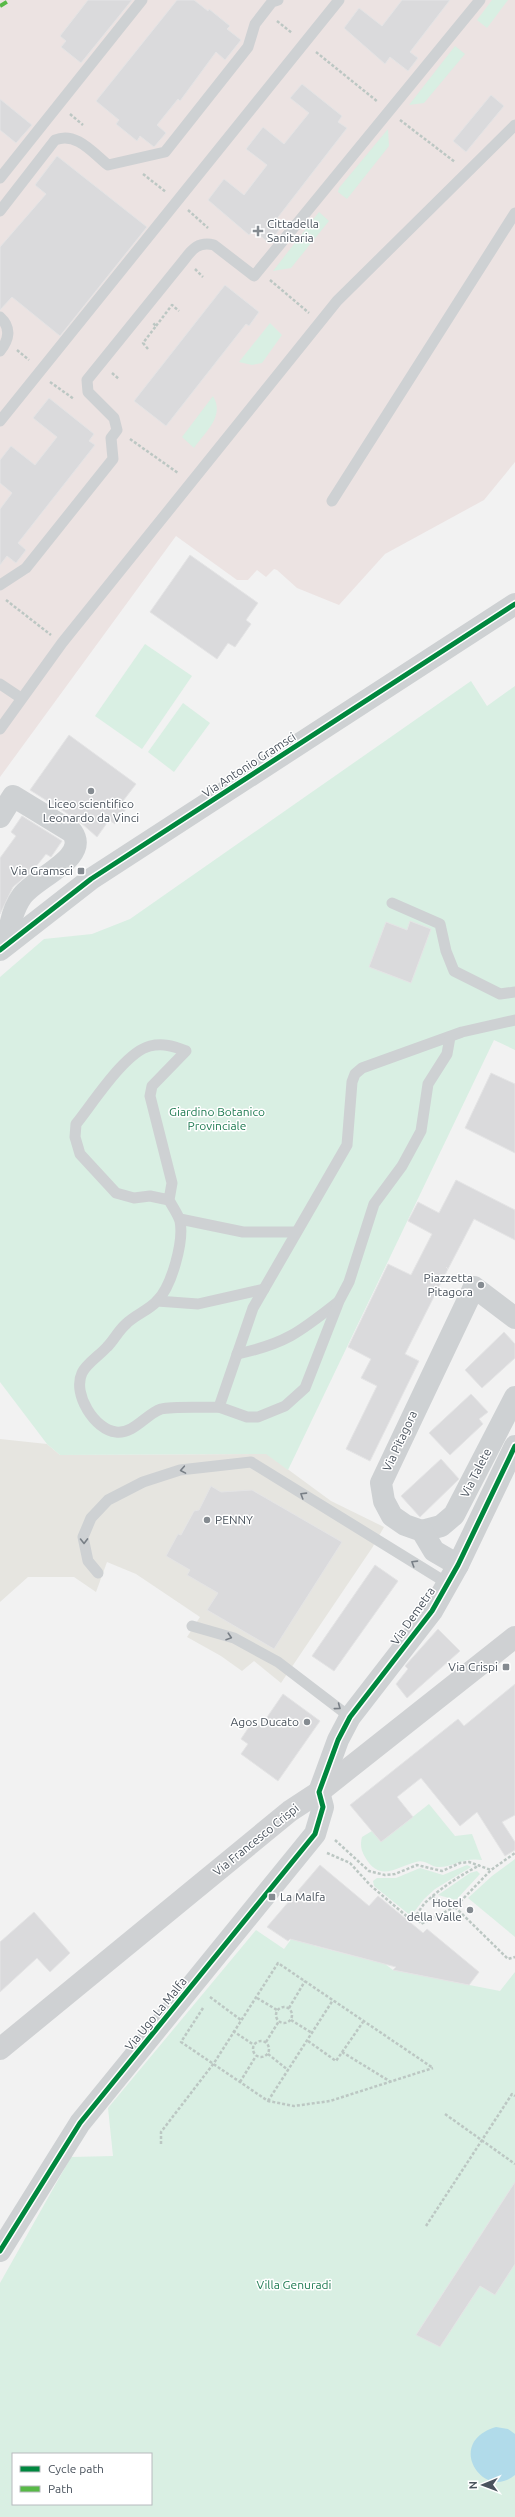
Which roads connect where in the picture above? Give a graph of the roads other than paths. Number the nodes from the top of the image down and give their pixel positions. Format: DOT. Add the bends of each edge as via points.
graph roads {
  1 [pos="142,0"];
  2 [pos="278,0"];
  3 [pos="339,0"];
  4 [pos="480,0"];
  5 [pos="515,124"];
  6 [pos="0,178"];
  7 [pos="0,211"];
  8 [pos="515,213"];
  9 [pos="0,317"];
  10 [pos="0,351"];
  11 [pos="0,420"];
  12 [pos="332,501"];
  13 [pos="0,585"];
  14 [pos="515,604"];
  15 [pos="0,684"];
  16 [pos="21,698"];
  17 [pos="0,729"];
  18 [pos="0,817"];
  19 [pos="392,904"];
  20 [pos="4,947"];
  21 [pos="514,990"];
  22 [pos="515,1020"];
  23 [pos="450,1037"];
  24 [pos="168,1200"];
  25 [pos="180,1220"];
  26 [pos="296,1232"];
  27 [pos="264,1289"];
  28 [pos="157,1301"];
  29 [pos="339,1301"];
  30 [pos="507,1311"];
  31 [pos="237,1354"];
  32 [pos="515,1397"];
  33 [pos="219,1408"];
  34 [pos="515,1446"];
  35 [pos="422,1531"];
  36 [pos="98,1573"];
  37 [pos="452,1574"];
  38 [pos="192,1626"];
  39 [pos="515,1637"];
  40 [pos="350,1717"];
  41 [pos="319,1792"];
  42 [pos="0,2049"];
  43 [pos="0,2250"];
  1 -- 6 [label="lane"];
  2 -- 7 [label="lane" via="272,2 255,24 248,46 165,152 108,165 74,139 61,138 56,140"];
  3 -- 11 [label="lane"];
  4 -- 13 [label="lane" via="254,276 214,245 203,244 191,251 87,380 88,392 114,418 117,430 111,438 113,459 26,568"];
  5 -- 16 [label="lane" via="337,301 62,643"];
  8 -- 12 [label="lane"];
  9 -- 10 [label="lane" via="8,331 7,342"];
  14 -- 20 [label="street, Via Antonio Gramsci" via="92,879"];
  15 -- 16 [label="lane"];
  16 -- 17 [label="lane"];
  18 -- 20 [label="street" via="14,796 72,832 76,842 76,848 70,858 38,880 22,897 11,918"];
  19 -- 21 [label="lane" via="440,924 454,971 500,994"];
  22 -- 23 [label="lane"];
  23 -- 26 [label="lane" via="362,1068 355,1074 352,1082 347,1145"];
  23 -- 29 [label="lane" via="447,1054 428,1084 421,1131 402,1166 374,1204 349,1282"];
  24 -- 24 [label="lane" via="150,1196 134,1198 116,1192 80,1154 75,1138 76,1124 128,1059 149,1046 171,1044 186,1051 152,1086 150,1096 172,1183"];
  24 -- 25 [label="lane"];
  25 -- 26 [label="lane" via="243,1232"];
  25 -- 28 [label="lane" via="181,1235 175,1264"];
  26 -- 27 [label="lane"];
  27 -- 28 [label="lane" via="198,1304"];
  27 -- 31 [label="lane" via="253,1308"];
  28 -- 33 [label="lane" via="124,1325 113,1342 82,1373 80,1384 87,1409 95,1421 116,1432 126,1431 162,1409"];
  29 -- 31 [label="lane" via="291,1338"];
  29 -- 33 [label="lane" via="305,1388 294,1399 258,1417 246,1417"];
  30 -- 35 [label="street, Via Pitagora" via="474,1287 381,1483 384,1501 392,1516 405,1525"];
  31 -- 33 [label="lane"];
  32 -- 35 [label="street, Via Talete" via="454,1515 440,1526"];
  34 -- 37 [label="street, Via Demetra"];
  35 -- 37 [label="street"];
  37 -- 36 [label="lane, one-way" via="251,1462 180,1470 143,1482 108,1500 91,1518 82,1537 88,1561"];
  37 -- 40 [label="street, Via Demetra" via="432,1611"];
  38 -- 40 [label="lane, one-way" via="234,1638 278,1662"];
  39 -- 41 [label="main road, Via Francesco Crispi"];
  40 -- 41 [label="street, Via Demetra" via="338,1740"];
  41 -- 42 [label="main road, Via Francesco Crispi" via="290,1811"];
  41 -- 43 [label="street, Via Ugo La Malfa" via="324,1806 315,1834 80,2123"];
}
